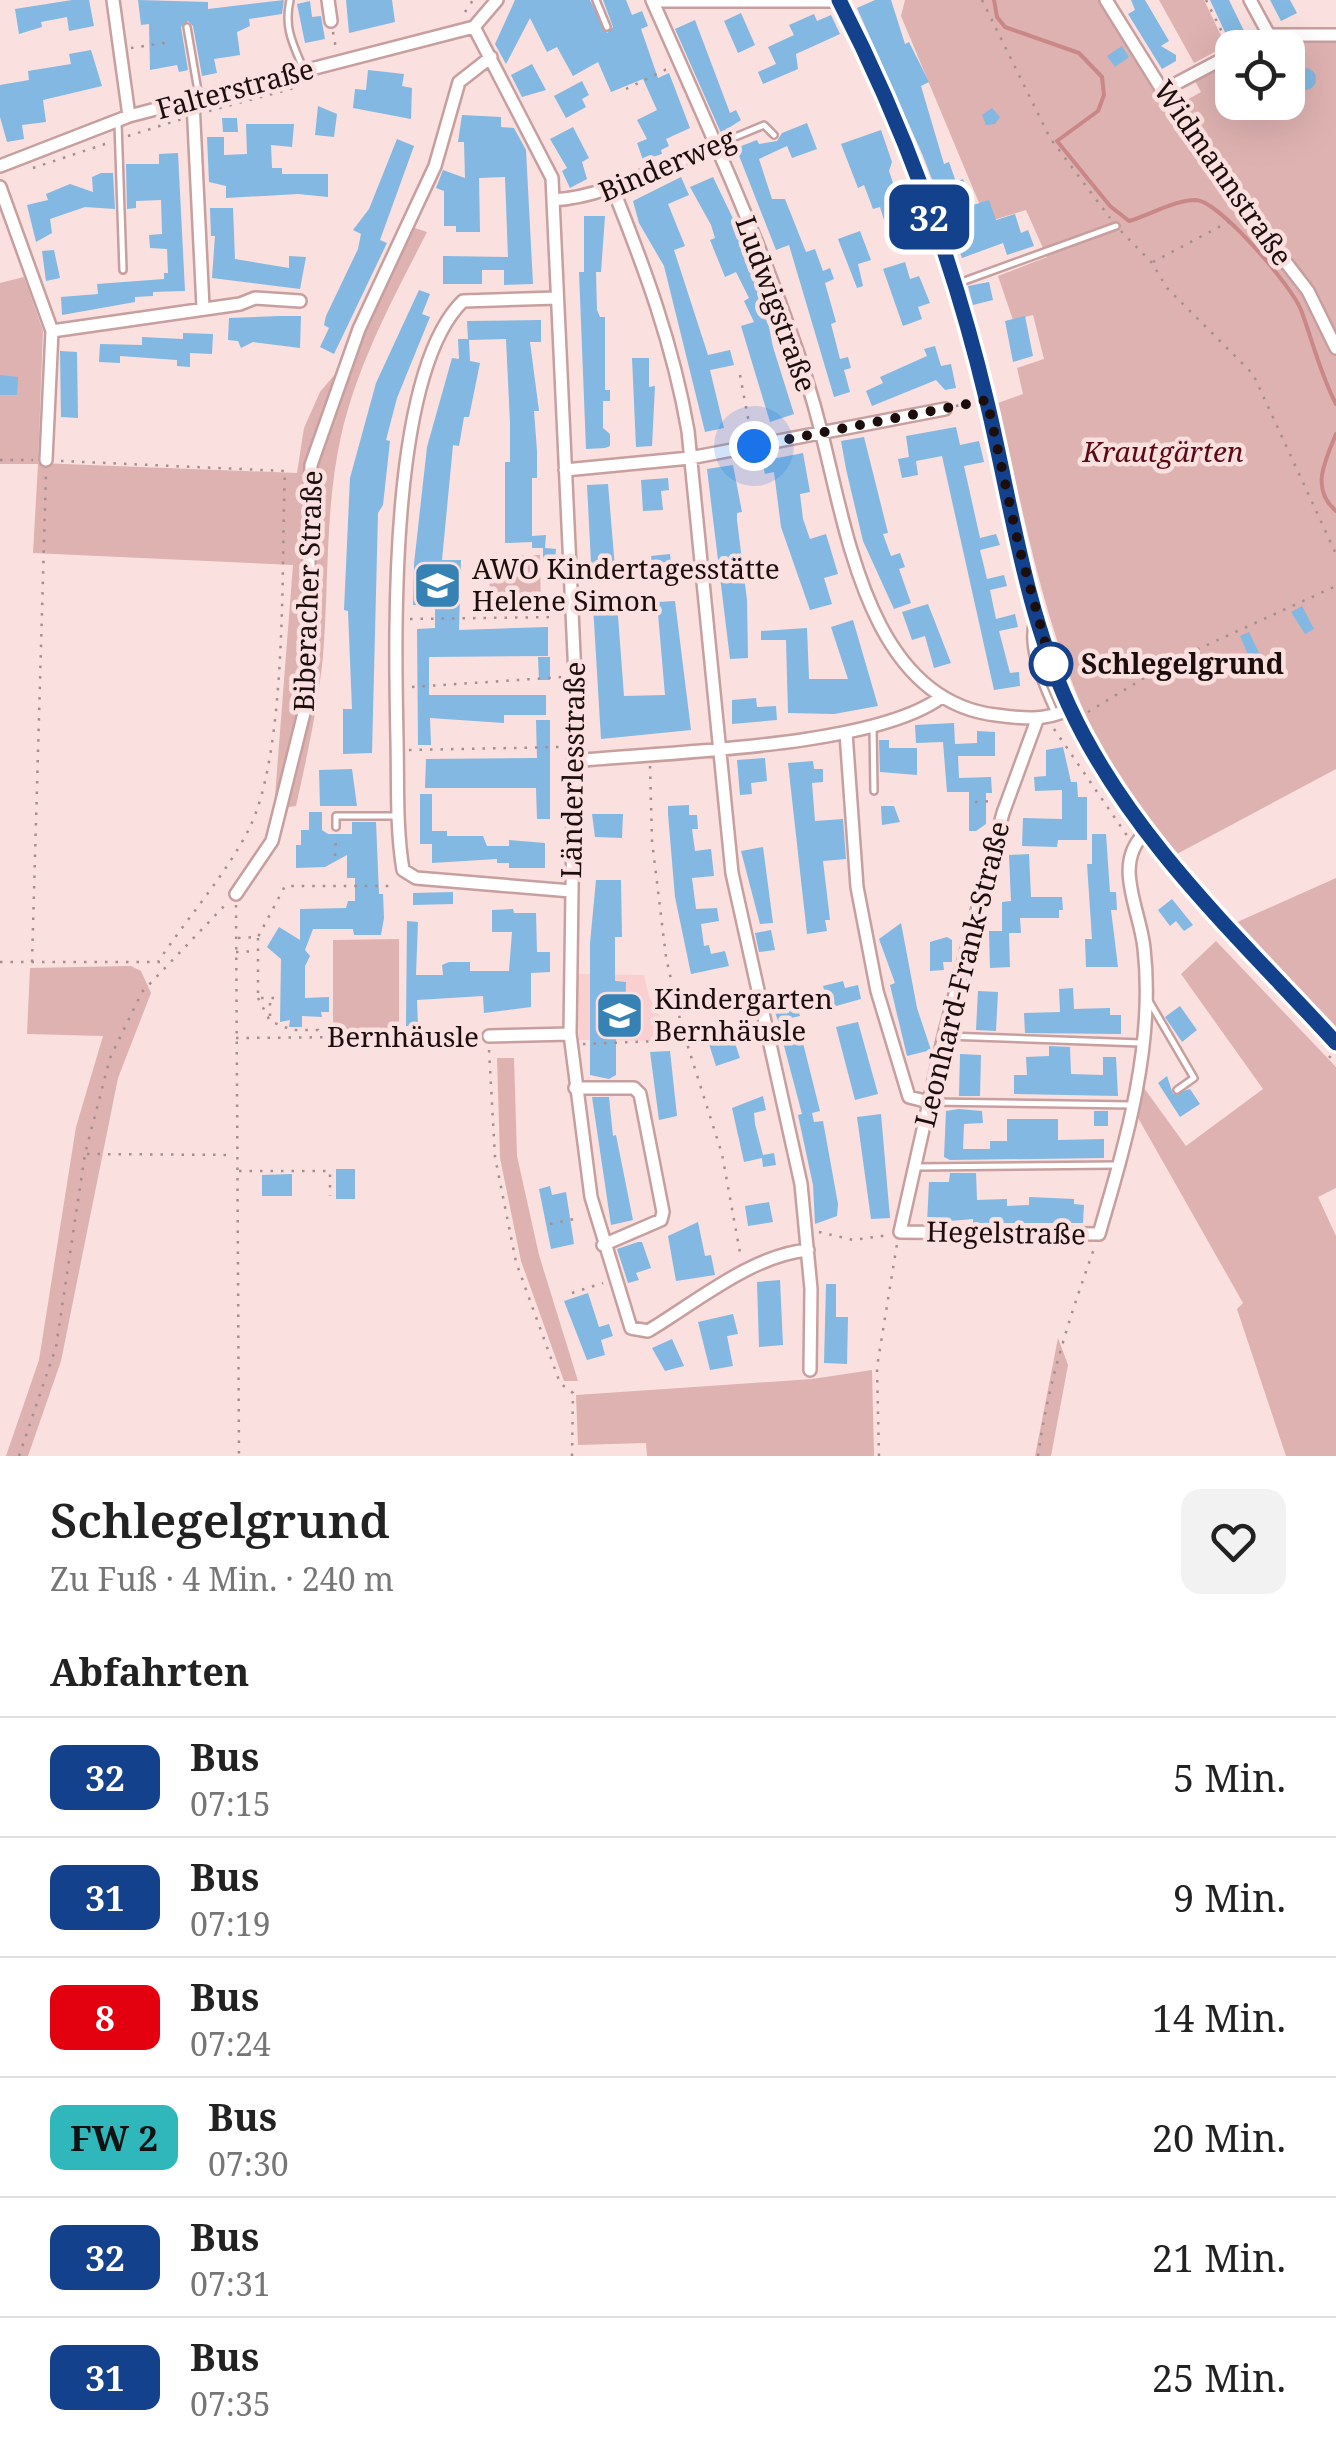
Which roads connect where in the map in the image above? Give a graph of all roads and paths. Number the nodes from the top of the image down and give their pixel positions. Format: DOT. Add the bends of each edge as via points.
graph roads {
  1 [pos="113,0"];
  2 [pos="290,0"];
  3 [pos="328,0"];
  4 [pos="473,0"];
  5 [pos="497,0"];
  6 [pos="596,0"];
  7 [pos="652,0"];
  8 [pos="982,0"];
  9 [pos="1106,0"];
  10 [pos="1206,0"];
  11 [pos="1250,0"];
  12 [pos="841,1"];
  13 [pos="465,12"];
  14 [pos="331,20"];
  15 [pos="474,26"];
  16 [pos="607,26"];
  17 [pos="187,27"];
  18 [pos="1220,30"];
  19 [pos="1267,30"];
  20 [pos="1305,35"];
  21 [pos="1336,35"];
  22 [pos="171,42"];
  23 [pos="120,50"];
  24 [pos="491,57"];
  25 [pos="338,62"];
  26 [pos="680,63"];
  27 [pos="1215,63"];
  28 [pos="304,70"];
  29 [pos="300,86"];
  30 [pos="626,89"];
  31 [pos="1162,91"];
  32 [pos="196,106"];
  33 [pos="124,118"];
  34 [pos="774,135"];
  35 [pos="119,139"];
  36 [pos="715,146"];
  37 [pos="0,166"];
  38 [pos="34,168"];
  39 [pos="611,184"];
  40 [pos="0,187"];
  41 [pos="553,200"];
  42 [pos="1232,220"];
  43 [pos="1116,226"];
  44 [pos="1152,262"];
  45 [pos="123,270"];
  46 [pos="953,284"];
  47 [pos="558,298"];
  48 [pos="300,301"];
  49 [pos="203,307"];
  50 [pos="52,331"];
  51 [pos="1336,348"];
  52 [pos="740,375"];
  53 [pos="987,400"];
  54 [pos="944,408"];
  55 [pos="822,432"];
  56 [pos="754,446"];
  57 [pos="690,458"];
  58 [pos="0,460"];
  59 [pos="46,460"];
  60 [pos="565,470"];
  61 [pos="1336,554"];
  62 [pos="1336,586"];
  63 [pos="572,617"];
  64 [pos="394,620"];
  65 [pos="575,676"];
  66 [pos="396,688"];
  67 [pos="940,698"];
  68 [pos="1069,714"];
  69 [pos="1036,720"];
  70 [pos="873,727"];
  71 [pos="846,733"];
  72 [pos="720,746"];
  73 [pos="398,750"];
  74 [pos="650,753"];
  75 [pos="574,754"];
  76 [pos="874,791"];
  77 [pos="1006,801"];
  78 [pos="976,802"];
  79 [pos="398,816"];
  80 [pos="336,828"];
  81 [pos="1145,833"];
  82 [pos="335,856"];
  83 [pos="396,886"];
  84 [pos="572,891"];
  85 [pos="236,894"];
  86 [pos="258,937"];
  87 [pos="236,938"];
  88 [pos="258,951"];
  89 [pos="236,952"];
  90 [pos="0,962"];
  91 [pos="32,962"];
  92 [pos="158,962"];
  93 [pos="166,962"];
  94 [pos="258,998"];
  95 [pos="270,998"];
  96 [pos="279,998"];
  97 [pos="1147,998"];
  98 [pos="270,1020"];
  99 [pos="422,1028"];
  100 [pos="410,1036"];
  101 [pos="488,1036"];
  102 [pos="944,1036"];
  103 [pos="318,1037"];
  104 [pos="236,1038"];
  105 [pos="571,1039"];
  106 [pos="686,1039"];
  107 [pos="1144,1043"];
  108 [pos="1336,1043"];
  109 [pos="576,1088"];
  110 [pos="1177,1090"];
  111 [pos="929,1102"];
  112 [pos="1132,1105"];
  113 [pos="85,1154"];
  114 [pos="236,1155"];
  115 [pos="1119,1165"];
  116 [pos="913,1168"];
  117 [pos="238,1171"];
  118 [pos="330,1196"];
  119 [pos="578,1218"];
  120 [pos="550,1224"];
  121 [pos="806,1232"];
  122 [pos="900,1232"];
  123 [pos="1100,1234"];
  124 [pos="603,1245"];
  125 [pos="808,1250"];
  126 [pos="744,1274"];
  127 [pos="613,1278"];
  128 [pos="572,1294"];
  129 [pos="810,1370"];
  130 [pos="20,1456"];
  131 [pos="239,1456"];
  132 [pos="572,1456"];
  133 [pos="879,1456"];
  134 [pos="1038,1456"];
  1 -- 23 [label="street"];
  2 -- 28 [label="lane" via="287,31"];
  3 -- 14 [label="street"];
  4 -- 13 [label="path"];
  5 -- 15 [label="street"];
  6 -- 16 [label="lane"];
  7 -- 12 [label="street"];
  7 -- 26 [label="street, Ludwigstraße"];
  8 -- 43 [label="path" via="1050,138"];
  9 -- 31 [label="street, Widmannstraße"];
  10 -- 18 [label="path"];
  11 -- 19 [label="street"];
  12 -- 46 [label="main road"];
  14 -- 25 [label="path"];
  15 -- 24 [label="street, Länderlesstraße"];
  15 -- 25 [label="street, Falterstraße"];
  17 -- 32 [label="lane"];
  20 -- 21 [label="street"];
  22 -- 23 [label="path"];
  23 -- 33 [label="street"];
  24 -- 41 [label="street, Länderlesstraße" via="552,178"];
  24 -- 85 [label="street, Biberacher Straße" via="459,82 435,166 359,329 316,446 306,706 272,841"];
  25 -- 28 [label="street, Falterstraße"];
  26 -- 30 [label="path"];
  26 -- 36 [label="street, Ludwigstraße"];
  27 -- 31 [label="street"];
  28 -- 32 [label="street, Falterstraße"];
  29 -- 32 [label="path"];
  31 -- 51 [label="street, Widmannstraße" via="1244,213 1308,292"];
  32 -- 33 [label="street, Falterstraße"];
  32 -- 35 [label="path"];
  32 -- 49 [label="street"];
  33 -- 35 [label="lane"];
  33 -- 37 [label="street, Falterstraße"];
  34 -- 36 [label="lane, Binderweg" via="764,126"];
  35 -- 38 [label="path"];
  35 -- 45 [label="lane"];
  36 -- 39 [label="street, Binderweg"];
  36 -- 55 [label="street, Ludwigstraße" via="787,323"];
  39 -- 41 [label="street, Binderweg" via="588,198"];
  39 -- 57 [label="street" via="676,365"];
  40 -- 50 [label="street"];
  41 -- 47 [label="street, Länderlesstraße"];
  42 -- 44 [label="path"];
  43 -- 44 [label="path"];
  43 -- 46 [label="lane"];
  44 -- 61 [label="path" via="1167,288 1254,374"];
  46 -- 53 [label="main road"];
  47 -- 60 [label="street, Länderlesstraße"];
  47 -- 64 [label="street" via="463,301 446,318 404,474"];
  48 -- 49 [label="street" via="255,298"];
  49 -- 50 [label="street"];
  50 -- 59 [label="street"];
  52 -- 56 [label="path"];
  53 -- 54 [label="path"];
  53 -- 68 [label="main road" via="1036,612"];
  54 -- 55 [label="street"];
  55 -- 56 [label="street"];
  55 -- 67 [label="street, Ludwigstraße" via="845,539 878,620"];
  56 -- 57 [label="street"];
  57 -- 60 [label="street"];
  57 -- 72 [label="street"];
  58 -- 59 [label="path"];
  59 -- 91 [label="path"];
  59 -- 92 [label="path" via="285,471 264,790 235,854"];
  60 -- 63 [label="street, Länderlesstraße"];
  62 -- 68 [label="path"];
  63 -- 64 [label="path"];
  63 -- 65 [label="street, Länderlesstraße"];
  64 -- 66 [label="street"];
  65 -- 66 [label="path"];
  65 -- 75 [label="street, Länderlesstraße"];
  66 -- 73 [label="street"];
  67 -- 69 [label="street, Ludwigstraße" via="973,712"];
  67 -- 70 [label="street" via="920,713"];
  68 -- 69 [label="street, Ludwigstraße"];
  68 -- 81 [label="main road"];
  69 -- 77 [label="street, Leonhard-Frank-Straße"];
  70 -- 71 [label="street"];
  70 -- 76 [label="lane"];
  71 -- 72 [label="street"];
  71 -- 111 [label="street" via="857,887 878,990 910,1098"];
  72 -- 74 [label="street"];
  72 -- 121 [label="street" via="732,873 788,1118"];
  73 -- 75 [label="path"];
  73 -- 79 [label="street"];
  74 -- 75 [label="street"];
  74 -- 106 [label="path" via="658,902"];
  75 -- 84 [label="street, Länderlesstraße"];
  77 -- 78 [label="path"];
  77 -- 102 [label="street, Leonhard-Frank-Straße"];
  79 -- 80 [label="lane" via="336,816"];
  79 -- 84 [label="street" via="403,870 416,878"];
  80 -- 82 [label="path"];
  81 -- 97 [label="street, Hegelstraße" via="1127,865"];
  81 -- 108 [label="main road"];
  83 -- 86 [label="path" via="286,886"];
  84 -- 105 [label="street, Länderlesstraße"];
  85 -- 87 [label="path"];
  85 -- 93 [label="path"];
  86 -- 87 [label="path"];
  86 -- 88 [label="path"];
  87 -- 89 [label="path"];
  88 -- 89 [label="path"];
  88 -- 94 [label="path"];
  89 -- 104 [label="path"];
  90 -- 91 [label="path"];
  91 -- 92 [label="path"];
  92 -- 93 [label="path"];
  93 -- 113 [label="path" via="142,992 110,1058"];
  94 -- 95 [label="path"];
  94 -- 98 [label="path"];
  95 -- 96 [label="path"];
  95 -- 98 [label="path"];
  97 -- 107 [label="street, Hegelstraße"];
  97 -- 110 [label="lane" via="1194,1078"];
  98 -- 103 [label="path" via="292,1030 318,1030"];
  99 -- 100 [label="path" via="410,1028"];
  100 -- 101 [label="path, Bernhäusle"];
  100 -- 103 [label="path, Bernhäusle"];
  101 -- 105 [label="street, Bernhäusle"];
  101 -- 132 [label="path" via="495,1157 516,1262 560,1383 572,1392"];
  102 -- 107 [label="lane"];
  102 -- 111 [label="street, Leonhard-Frank-Straße"];
  103 -- 104 [label="path, Bernhäusle"];
  104 -- 114 [label="path"];
  105 -- 106 [label="path"];
  105 -- 109 [label="street, Länderlesstraße"];
  106 -- 126 [label="path" via="722,1154"];
  107 -- 112 [label="street, Hegelstraße"];
  109 -- 124 [label="street, Länderlesstraße"];
  109 -- 124 [label="street" via="634,1088 640,1094 664,1212 661,1220"];
  111 -- 112 [label="lane"];
  111 -- 116 [label="street, Leonhard-Frank-Straße"];
  112 -- 115 [label="street, Hegelstraße"];
  113 -- 114 [label="path"];
  113 -- 130 [label="path" via="56,1347"];
  114 -- 117 [label="path"];
  115 -- 116 [label="lane"];
  115 -- 123 [label="street, Hegelstraße"];
  116 -- 122 [label="street, Leonhard-Frank-Straße"];
  117 -- 118 [label="path" via="330,1171"];
  117 -- 131 [label="path"];
  119 -- 120 [label="path"];
  121 -- 122 [label="path" via="862,1240"];
  121 -- 125 [label="street"];
  122 -- 123 [label="street, Hegelstraße"];
  122 -- 133 [label="path" via="876,1367"];
  123 -- 134 [label="path" via="1062,1338"];
  124 -- 127 [label="street, Länderlesstraße"];
  125 -- 126 [label="street, Länderlesstraße"];
  125 -- 129 [label="street"];
  126 -- 127 [label="street, Länderlesstraße" via="648,1331 632,1328"];
  127 -- 128 [label="path"];
}
